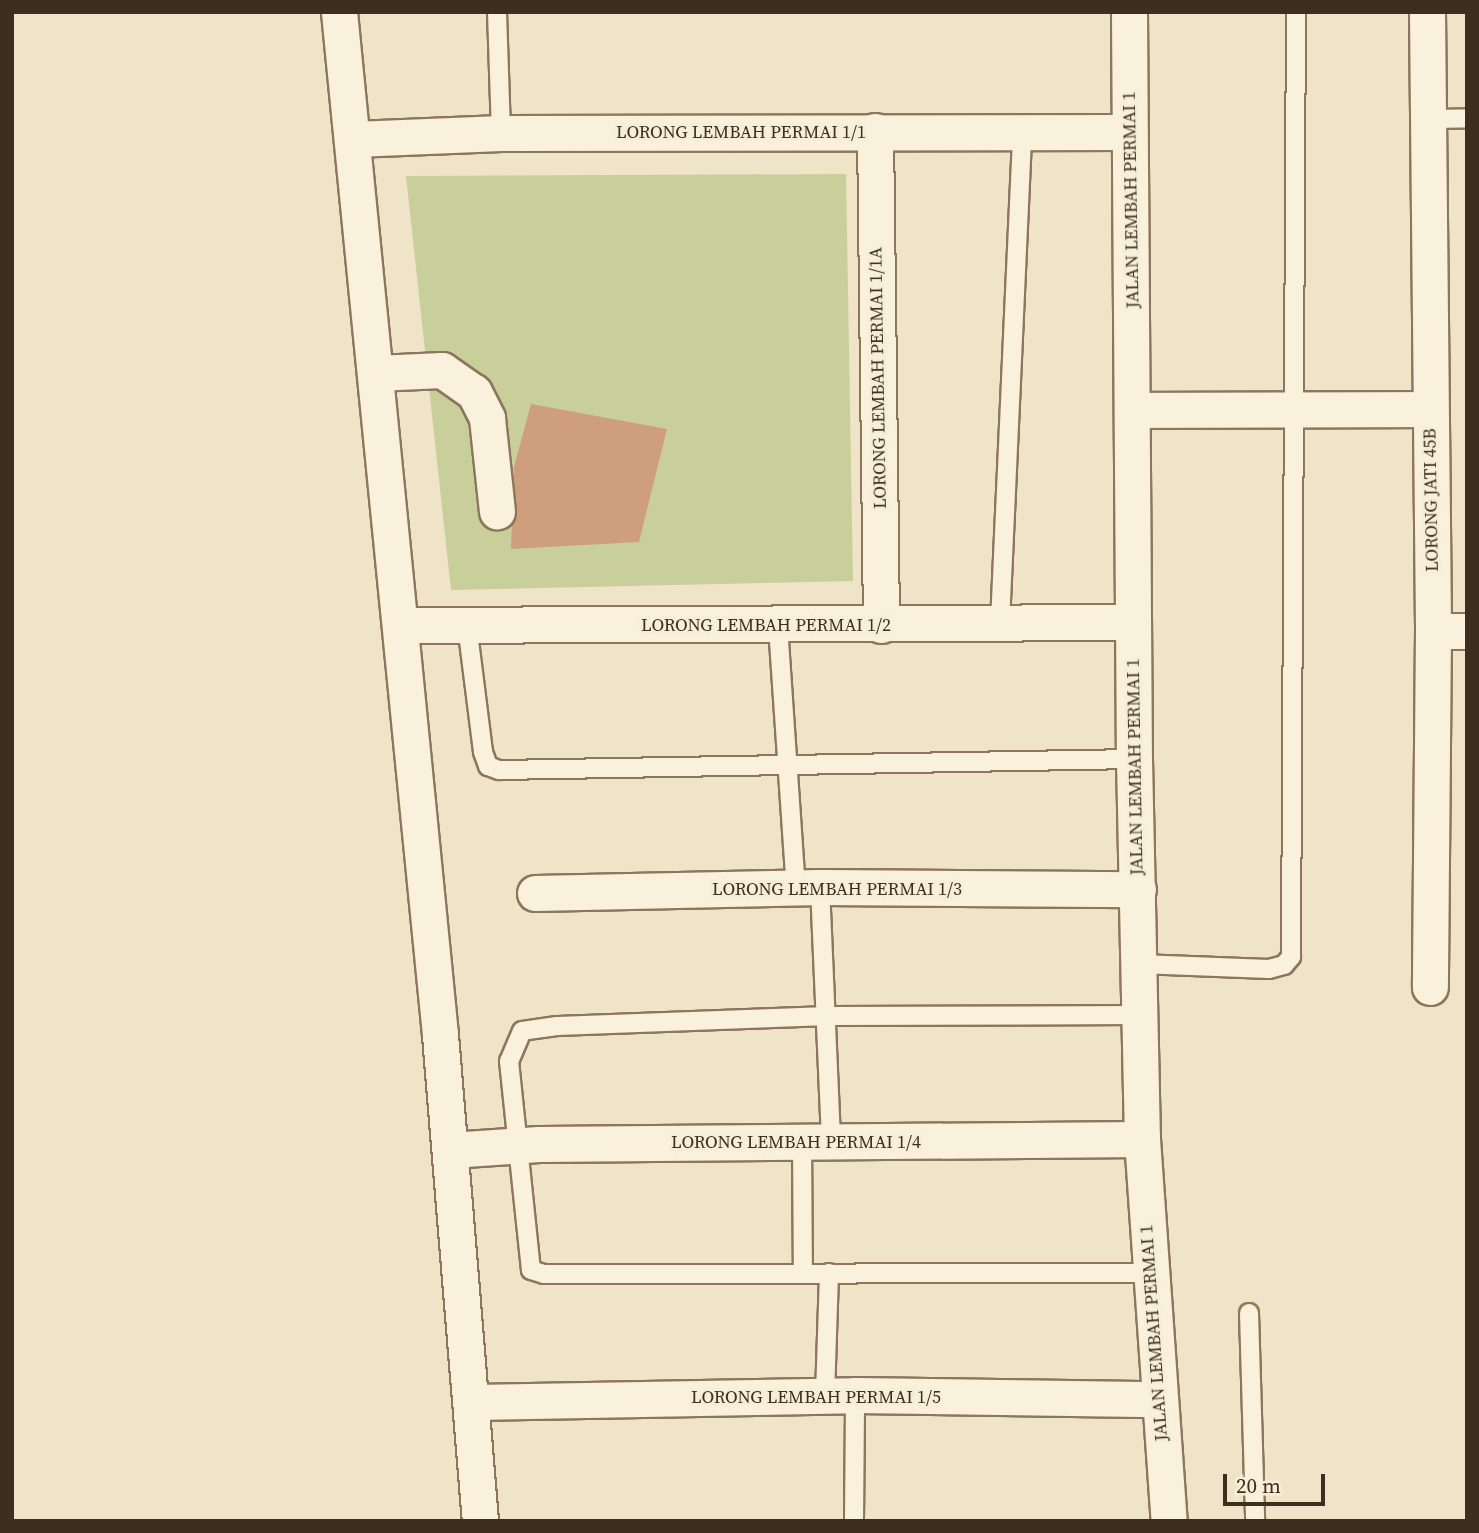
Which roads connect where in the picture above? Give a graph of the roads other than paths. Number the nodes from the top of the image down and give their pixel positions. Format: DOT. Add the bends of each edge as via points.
graph roads {
  1 [pos="339,12"];
  2 [pos="497,12"];
  3 [pos="1129,12"];
  4 [pos="1296,12"];
  5 [pos="1427,12"];
  6 [pos="1467,118"];
  7 [pos="1428,119"];
  8 [pos="875,131"];
  9 [pos="1023,132"];
  10 [pos="1129,132"];
  11 [pos="501,133"];
  12 [pos="354,139"];
  13 [pos="376,373"];
  14 [pos="1429,409"];
  15 [pos="1134,410"];
  16 [pos="1294,412"];
  17 [pos="497,511"];
  18 [pos="1132,622"];
  19 [pos="1000,623"];
  20 [pos="400,625"];
  21 [pos="467,625"];
  22 [pos="881,625"];
  23 [pos="778,626"];
  24 [pos="1450,631"];
  25 [pos="1134,759"];
  26 [pos="790,766"];
  27 [pos="808,887"];
  28 [pos="1138,889"];
  29 [pos="535,893"];
  30 [pos="1139,964"];
  31 [pos="1430,987"];
  32 [pos="1141,1015"];
  33 [pos="828,1016"];
  34 [pos="1142,1139"];
  35 [pos="816,1142"];
  36 [pos="518,1146"];
  37 [pos="450,1150"];
  38 [pos="803,1272"];
  39 [pos="829,1273"];
  40 [pos="1148,1273"];
  41 [pos="1249,1313"];
  42 [pos="840,1395"];
  43 [pos="1159,1399"];
  44 [pos="473,1402"];
  45 [pos="480,1521"];
  46 [pos="854,1521"];
  47 [pos="1170,1521"];
  48 [pos="1255,1521"];
  1 -- 12 [label="street"];
  2 -- 11 [label="lane"];
  3 -- 10 [label="street, JALAN LEMBAH PERMAI 1"];
  4 -- 16 [label="lane"];
  5 -- 7 [label="street, LORONG JATI 45B"];
  6 -- 7 [label="lane"];
  7 -- 14 [label="street, LORONG JATI 45B"];
  8 -- 9 [label="street, LORONG LEMBAH PERMAI 1/1"];
  8 -- 11 [label="street, LORONG LEMBAH PERMAI 1/1"];
  8 -- 22 [label="street, LORONG LEMBAH PERMAI 1/1A"];
  9 -- 10 [label="street, LORONG LEMBAH PERMAI 1/1"];
  9 -- 19 [label="lane"];
  10 -- 15 [label="street, JALAN LEMBAH PERMAI 1"];
  11 -- 12 [label="street, LORONG LEMBAH PERMAI 1/1"];
  12 -- 13 [label="street"];
  13 -- 17 [label="street" via="442,370 474,392 487,418"];
  13 -- 20 [label="street"];
  14 -- 16 [label="street"];
  14 -- 24 [label="street, LORONG JATI 45B"];
  15 -- 16 [label="street"];
  15 -- 18 [label="street, JALAN LEMBAH PERMAI 1"];
  16 -- 30 [label="lane" via="1291,957 1284,965 1269,969"];
  18 -- 19 [label="street, LORONG LEMBAH PERMAI 1/2"];
  18 -- 25 [label="street, JALAN LEMBAH PERMAI 1"];
  19 -- 22 [label="street, LORONG LEMBAH PERMAI 1/2"];
  20 -- 21 [label="street, LORONG LEMBAH PERMAI 1/2"];
  20 -- 37 [label="street"];
  21 -- 23 [label="street, LORONG LEMBAH PERMAI 1/2"];
  21 -- 26 [label="lane" via="488,766 499,770"];
  22 -- 23 [label="street, LORONG LEMBAH PERMAI 1/2"];
  23 -- 26 [label="lane"];
  24 -- 31 [label="street, LORONG JATI 45B"];
  25 -- 26 [label="lane"];
  25 -- 28 [label="street, JALAN LEMBAH PERMAI 1"];
  26 -- 27 [label="lane"];
  27 -- 28 [label="street, LORONG LEMBAH PERMAI 1/3"];
  27 -- 29 [label="street, LORONG LEMBAH PERMAI 1/3"];
  27 -- 33 [label="lane"];
  28 -- 30 [label="street, JALAN LEMBAH PERMAI 1"];
  30 -- 32 [label="street, JALAN LEMBAH PERMAI 1"];
  32 -- 33 [label="lane"];
  32 -- 34 [label="street, JALAN LEMBAH PERMAI 1"];
  33 -- 35 [label="lane"];
  33 -- 36 [label="lane" via="522,1031 509,1061"];
  34 -- 35 [label="street, LORONG LEMBAH PERMAI 1/4"];
  34 -- 40 [label="street, JALAN LEMBAH PERMAI 1"];
  35 -- 36 [label="street, LORONG LEMBAH PERMAI 1/4"];
  35 -- 38 [label="lane"];
  36 -- 37 [label="street, LORONG LEMBAH PERMAI 1/4"];
  36 -- 38 [label="lane" via="531,1270 544,1274"];
  37 -- 44 [label="street"];
  38 -- 39 [label="lane"];
  39 -- 40 [label="lane"];
  39 -- 42 [label="lane"];
  40 -- 43 [label="street, JALAN LEMBAH PERMAI 1"];
  41 -- 48 [label="lane"];
  42 -- 43 [label="street, LORONG LEMBAH PERMAI 1/5"];
  42 -- 44 [label="street, LORONG LEMBAH PERMAI 1/5"];
  42 -- 46 [label="lane"];
  43 -- 47 [label="street, JALAN LEMBAH PERMAI 1"];
  44 -- 45 [label="street"];
}
